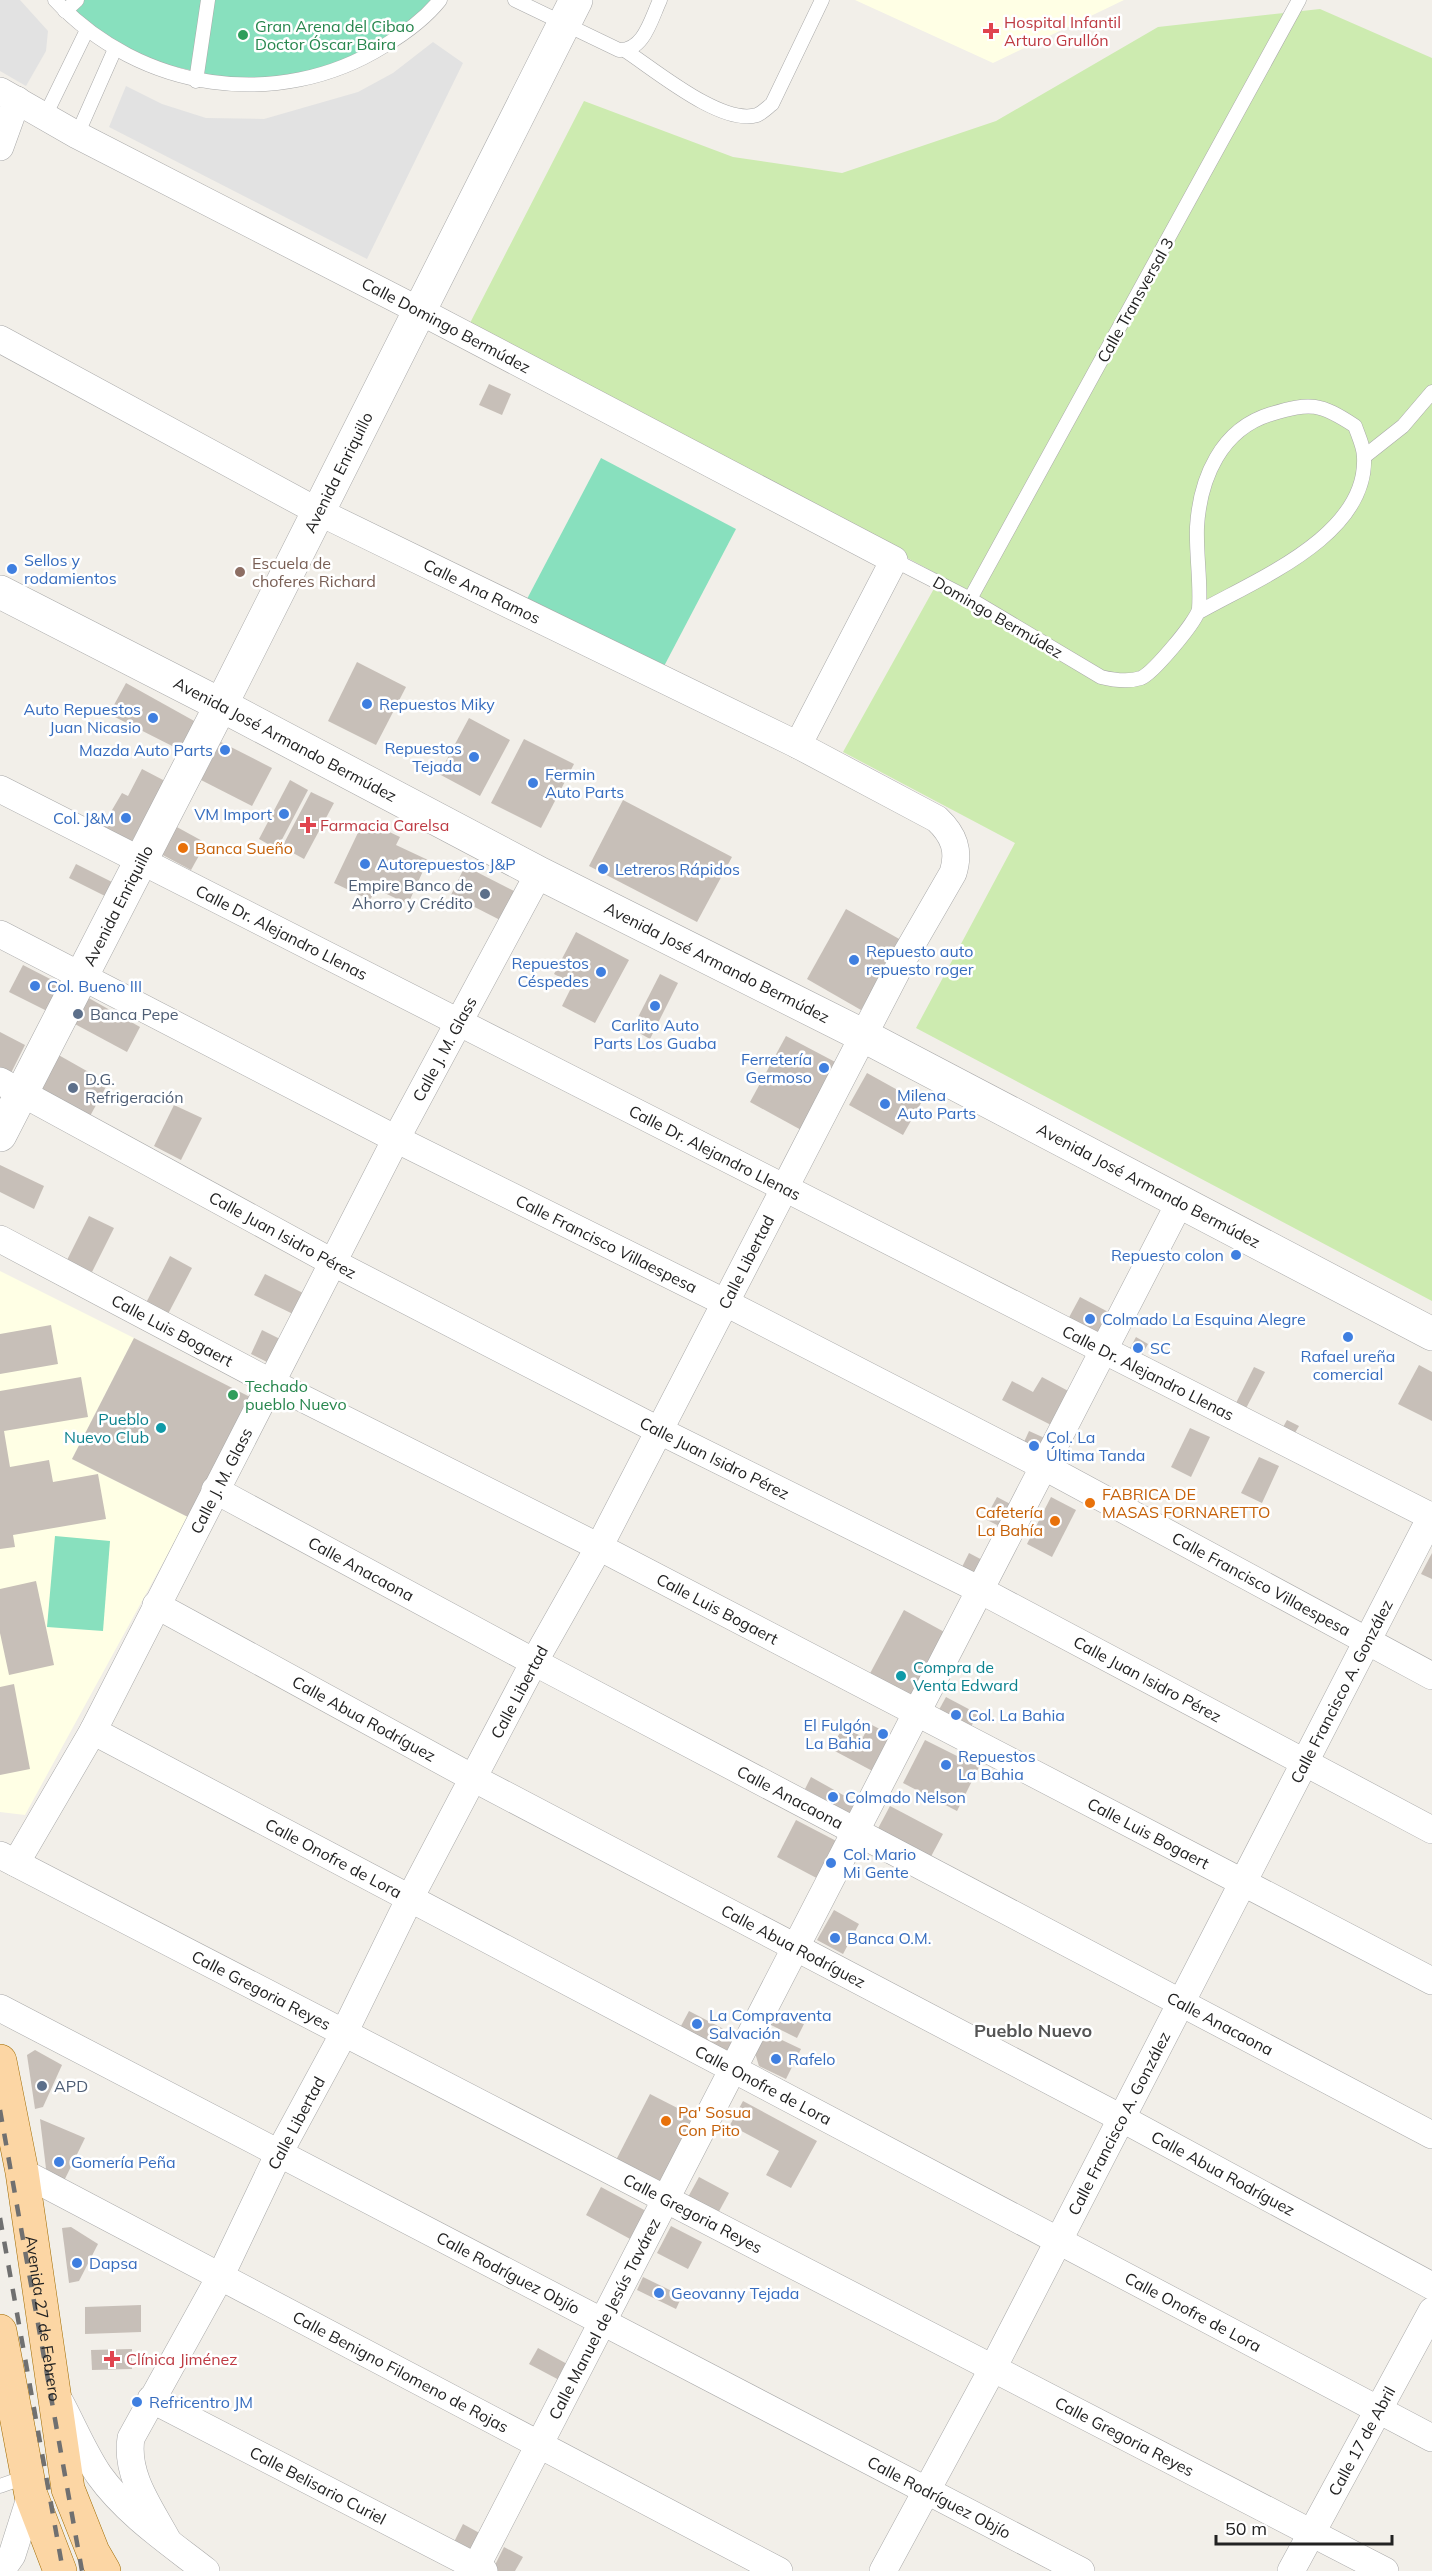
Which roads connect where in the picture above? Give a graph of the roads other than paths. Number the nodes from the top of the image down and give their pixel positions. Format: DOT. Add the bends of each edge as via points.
graph roads {
  1 [pos="56,0"];
  2 [pos="77,0"];
  3 [pos="208,0"];
  4 [pos="440,0"];
  5 [pos="515,0"];
  6 [pos="660,0"];
  7 [pos="822,0"];
  8 [pos="1299,0"];
  9 [pos="65,11"];
  10 [pos="569,12"];
  11 [pos="87,30"];
  12 [pos="115,49"];
  13 [pos="626,51"];
  14 [pos="196,81"];
  15 [pos="8,96"];
  16 [pos="45,116"];
  17 [pos="77,135"];
  18 [pos="0,147"];
  19 [pos="418,310"];
  20 [pos="0,339"];
  21 [pos="1432,392"];
  22 [pos="1365,456"];
  23 [pos="317,511"];
  24 [pos="894,560"];
  25 [pos="0,592"];
  26 [pos="970,599"];
  27 [pos="1199,612"];
  28 [pos="221,705"];
  29 [pos="798,745"];
  30 [pos="0,789"];
  31 [pos="956,847"];
  32 [pos="140,860"];
  33 [pos="539,873"];
  34 [pos="0,934"];
  35 [pos="81,976"];
  36 [pos="460,1023"];
  37 [pos="864,1036"];
  38 [pos="11,1087"];
  39 [pos="0,1135"];
  40 [pos="396,1139"];
  41 [pos="784,1187"];
  42 [pos="1180,1202"];
  43 [pos="0,1239"];
  44 [pos="332,1262"];
  45 [pos="726,1303"];
  46 [pos="1432,1334"];
  47 [pos="1103,1350"];
  48 [pos="270,1382"];
  49 [pos="658,1430"];
  50 [pos="1045,1467"];
  51 [pos="215,1490"];
  52 [pos="1432,1516"];
  53 [pos="599,1548"];
  54 [pos="980,1590"];
  55 [pos="156,1605"];
  56 [pos="1366,1642"];
  57 [pos="534,1662"];
  58 [pos="1432,1676"];
  59 [pos="916,1714"];
  60 [pos="93,1731"];
  61 [pos="1305,1762"];
  62 [pos="473,1778"];
  63 [pos="1432,1830"];
  64 [pos="856,1831"];
  65 [pos="8,1859"];
  66 [pos="1243,1881"];
  67 [pos="410,1899"];
  68 [pos="796,1946"];
  69 [pos="1432,1981"];
  70 [pos="1180,2003"];
  71 [pos="0,2008"];
  72 [pos="344,2033"];
  73 [pos="0,2061"];
  74 [pos="733,2068"];
  75 [pos="1121,2118"];
  76 [pos="1432,2135"];
  77 [pos="279,2153"];
  78 [pos="22,2172"];
  79 [pos="665,2199"];
  80 [pos="1058,2241"];
  81 [pos="220,2277"];
  82 [pos="1432,2286"];
  83 [pos="1432,2311"];
  84 [pos="602,2321"];
  85 [pos="0,2331"];
  86 [pos="993,2368"];
  87 [pos="56,2394"];
  88 [pos="151,2399"];
  89 [pos="1378,2409"];
  90 [pos="8,2418"];
  91 [pos="1432,2438"];
  92 [pos="539,2445"];
  93 [pos="20,2486"];
  94 [pos="926,2490"];
  95 [pos="1312,2533"];
  96 [pos="168,2541"];
  97 [pos="478,2570"];
  98 [pos="1,2571"];
  99 [pos="60,2571"];
  100 [pos="104,2571"];
  101 [pos="206,2571"];
  102 [pos="779,2571"];
  103 [pos="883,2571"];
  104 [pos="1081,2571"];
  105 [pos="1291,2571"];
  106 [pos="1385,2571"];
  1 -- 9 [label="lane"];
  2 -- 9 [label="lane"];
  3 -- 14 [label="lane"];
  4 -- 14 [label="lane" via="403,35 366,58 326,74 240,86"];
  5 -- 10 [label="lane"];
  6 -- 13 [label="lane" via="644,35"];
  7 -- 13 [label="lane" via="772,104 757,114 731,116"];
  8 -- 26 [label="lane, Calle Transversal 3"];
  9 -- 11 [label="lane"];
  10 -- 13 [label="lane" via="619,50"];
  10 -- 19 [label="street, Avenida Enriquillo"];
  11 -- 12 [label="lane"];
  11 -- 16 [label="lane"];
  12 -- 14 [label="lane" via="154,68"];
  12 -- 17 [label="lane"];
  15 -- 16 [label="street, Calle Domingo Bermúdez"];
  15 -- 18 [label="street"];
  16 -- 17 [label="street, Calle Domingo Bermúdez"];
  17 -- 19 [label="street, Calle Domingo Bermúdez"];
  19 -- 23 [label="street, Avenida Enriquillo"];
  19 -- 24 [label="street, Calle Domingo Bermúdez"];
  20 -- 23 [label="street, Calle Ana Ramos"];
  21 -- 22 [label="lane" via="1403,426"];
  22 -- 27 [label="lane" via="1355,497 1332,530 1302,555"];
  22 -- 27 [label="lane" via="1355,426 1330,410 1303,404 1256,418 1233,434 1218,456 1200,504"];
  23 -- 28 [label="street, Avenida Enriquillo"];
  23 -- 29 [label="street, Calle Ana Ramos"];
  24 -- 26 [label="lane, Domingo Bermúdez"];
  24 -- 29 [label="street"];
  25 -- 28 [label="street, Avenida José Armando Bermúdez"];
  26 -- 27 [label="lane, Domingo Bermúdez" via="1101,677 1127,680 1141,678 1155,669"];
  28 -- 32 [label="street, Avenida Enriquillo"];
  28 -- 33 [label="street, Avenida José Armando Bermúdez"];
  29 -- 31 [label="street, Calle Ana Ramos" via="937,819"];
  30 -- 32 [label="street, Calle Dr. Alejandro Llenas"];
  31 -- 37 [label="street, Calle Libertad" via="953,873"];
  32 -- 35 [label="street, Avenida Enriquillo"];
  32 -- 36 [label="street, Calle Dr. Alejandro Llenas"];
  33 -- 36 [label="street, Calle J. M. Glass"];
  33 -- 37 [label="street, Avenida José Armando Bermúdez"];
  34 -- 35 [label="street, Calle Francisco Villaespesa"];
  35 -- 38 [label="street, Avenida Enriquillo"];
  35 -- 40 [label="street, Calle Francisco Villaespesa"];
  36 -- 40 [label="street, Calle J. M. Glass"];
  36 -- 41 [label="street, Calle Dr. Alejandro Llenas"];
  37 -- 41 [label="street, Calle Libertad"];
  37 -- 42 [label="street, Avenida José Armando Bermúdez"];
  38 -- 39 [label="street, Avenida Enriquillo"];
  38 -- 44 [label="street, Calle Juan Isidro Pérez"];
  40 -- 44 [label="street, Calle J. M. Glass"];
  40 -- 45 [label="street, Calle Francisco Villaespesa"];
  41 -- 45 [label="street, Calle Libertad"];
  41 -- 47 [label="street, Calle Dr. Alejandro Llenas"];
  42 -- 46 [label="street, Avenida José Armando Bermúdez"];
  42 -- 47 [label="street, Calle Manuel de Jesús Tavárez"];
  43 -- 48 [label="street, Calle Luis Bogaert"];
  44 -- 48 [label="street, Calle J. M. Glass"];
  44 -- 49 [label="street, Calle Juan Isidro Pérez"];
  45 -- 49 [label="street, Calle Libertad"];
  45 -- 50 [label="street, Calle Francisco Villaespesa"];
  47 -- 50 [label="street, Calle Manuel de Jesús Tavárez"];
  47 -- 52 [label="street, Calle Dr. Alejandro Llenas"];
  48 -- 51 [label="street, Calle J. M. Glass"];
  48 -- 53 [label="street, Calle Luis Bogaert"];
  49 -- 53 [label="street, Calle Libertad"];
  49 -- 54 [label="street, Calle Juan Isidro Pérez"];
  50 -- 54 [label="street, Calle Manuel de Jesús Tavárez"];
  50 -- 56 [label="street, Calle Francisco Villaespesa"];
  51 -- 55 [label="street, Calle J. M. Glass"];
  51 -- 57 [label="street, Calle Anacaona"];
  52 -- 56 [label="street, Calle Francisco A. González"];
  53 -- 57 [label="street, Calle Libertad"];
  53 -- 59 [label="street, Calle Luis Bogaert"];
  54 -- 59 [label="street, Calle Manuel de Jesús Tavárez"];
  54 -- 61 [label="street, Calle Juan Isidro Pérez"];
  55 -- 60 [label="street, Calle J. M. Glass"];
  55 -- 62 [label="street, Calle Abua Rodríguez"];
  56 -- 58 [label="street, Calle Francisco Villaespesa"];
  56 -- 61 [label="street, Calle Francisco A. González"];
  57 -- 62 [label="street, Calle Libertad"];
  57 -- 64 [label="street, Calle Anacaona"];
  59 -- 64 [label="street, Calle Manuel de Jesús Tavárez"];
  59 -- 66 [label="street, Calle Luis Bogaert"];
  60 -- 65 [label="street, Calle J. M. Glass"];
  60 -- 67 [label="street, Calle Onofre de Lora"];
  61 -- 63 [label="street, Calle Juan Isidro Pérez"];
  61 -- 66 [label="street, Calle Francisco A. González"];
  62 -- 67 [label="street, Calle Libertad"];
  62 -- 68 [label="street, Calle Abua Rodríguez"];
  64 -- 68 [label="street, Calle Manuel de Jesús Tavárez"];
  64 -- 70 [label="street, Calle Anacaona"];
  65 -- 72 [label="street, Calle Gregoria Reyes"];
  66 -- 69 [label="street, Calle Luis Bogaert"];
  66 -- 70 [label="street, Calle Francisco A. González"];
  67 -- 72 [label="street, Calle Libertad"];
  67 -- 74 [label="street, Calle Onofre de Lora"];
  68 -- 74 [label="street, Calle Manuel de Jesús Tavárez"];
  68 -- 75 [label="street, Calle Abua Rodríguez"];
  70 -- 75 [label="street, Calle Francisco A. González"];
  70 -- 76 [label="street, Calle Anacaona"];
  71 -- 77 [label="street, Calle Rodríguez Objío"];
  72 -- 77 [label="street, Calle Libertad"];
  72 -- 79 [label="street, Calle Gregoria Reyes"];
  73 -- 78 [label="main road, Avenida 27 de Febrero"];
  74 -- 79 [label="street, Calle Manuel de Jesús Tavárez"];
  74 -- 80 [label="street, Calle Onofre de Lora"];
  75 -- 80 [label="street, Calle Francisco A. González"];
  75 -- 82 [label="street, Calle Abua Rodríguez"];
  77 -- 81 [label="street, Calle Libertad"];
  77 -- 84 [label="street, Calle Rodríguez Objío"];
  78 -- 81 [label="street, Calle Benigno Filomeno de Rojas"];
  78 -- 87 [label="main road, Avenida 27 de Febrero"];
  79 -- 84 [label="street, Calle Manuel de Jesús Tavárez"];
  79 -- 86 [label="street, Calle Gregoria Reyes"];
  80 -- 86 [label="street, Calle Francisco A. González"];
  80 -- 89 [label="street, Calle Onofre de Lora"];
  81 -- 88 [label="street, Calle Libertad"];
  81 -- 92 [label="street, Calle Benigno Filomeno de Rojas"];
  83 -- 89 [label="street, Calle 17 de Abril"];
  84 -- 92 [label="street, Calle Manuel de Jesús Tavárez"];
  84 -- 94 [label="street, Calle Rodríguez Objío"];
  85 -- 90 [label="main road"];
  86 -- 94 [label="street, Calle Francisco A. González"];
  86 -- 95 [label="street, Calle Gregoria Reyes"];
  87 -- 96 [label="street" via="100,2476"];
  87 -- 100 [label="main road, Avenida 27 de Febrero" via="68,2489"];
  88 -- 96 [label="street, Calle Libertad" via="131,2438 129,2452 135,2478"];
  88 -- 97 [label="street, Calle Belisario Curiel"];
  89 -- 91 [label="street, Calle Onofre de Lora"];
  89 -- 95 [label="street, Calle 17 de Abril"];
  90 -- 93 [label="main road"];
  92 -- 97 [label="street, Calle Manuel de Jesús Tavárez"];
  92 -- 102 [label="street, Calle Benigno Filomeno de Rojas"];
  93 -- 98 [label="street" via="12,2555"];
  93 -- 99 [label="main road"];
  94 -- 103 [label="street, Calle Francisco A. González"];
  94 -- 104 [label="street, Calle Rodríguez Objío"];
  95 -- 105 [label="street, Calle 17 de Abril"];
  95 -- 106 [label="street, Calle Gregoria Reyes"];
  96 -- 101 [label="street"];
}
